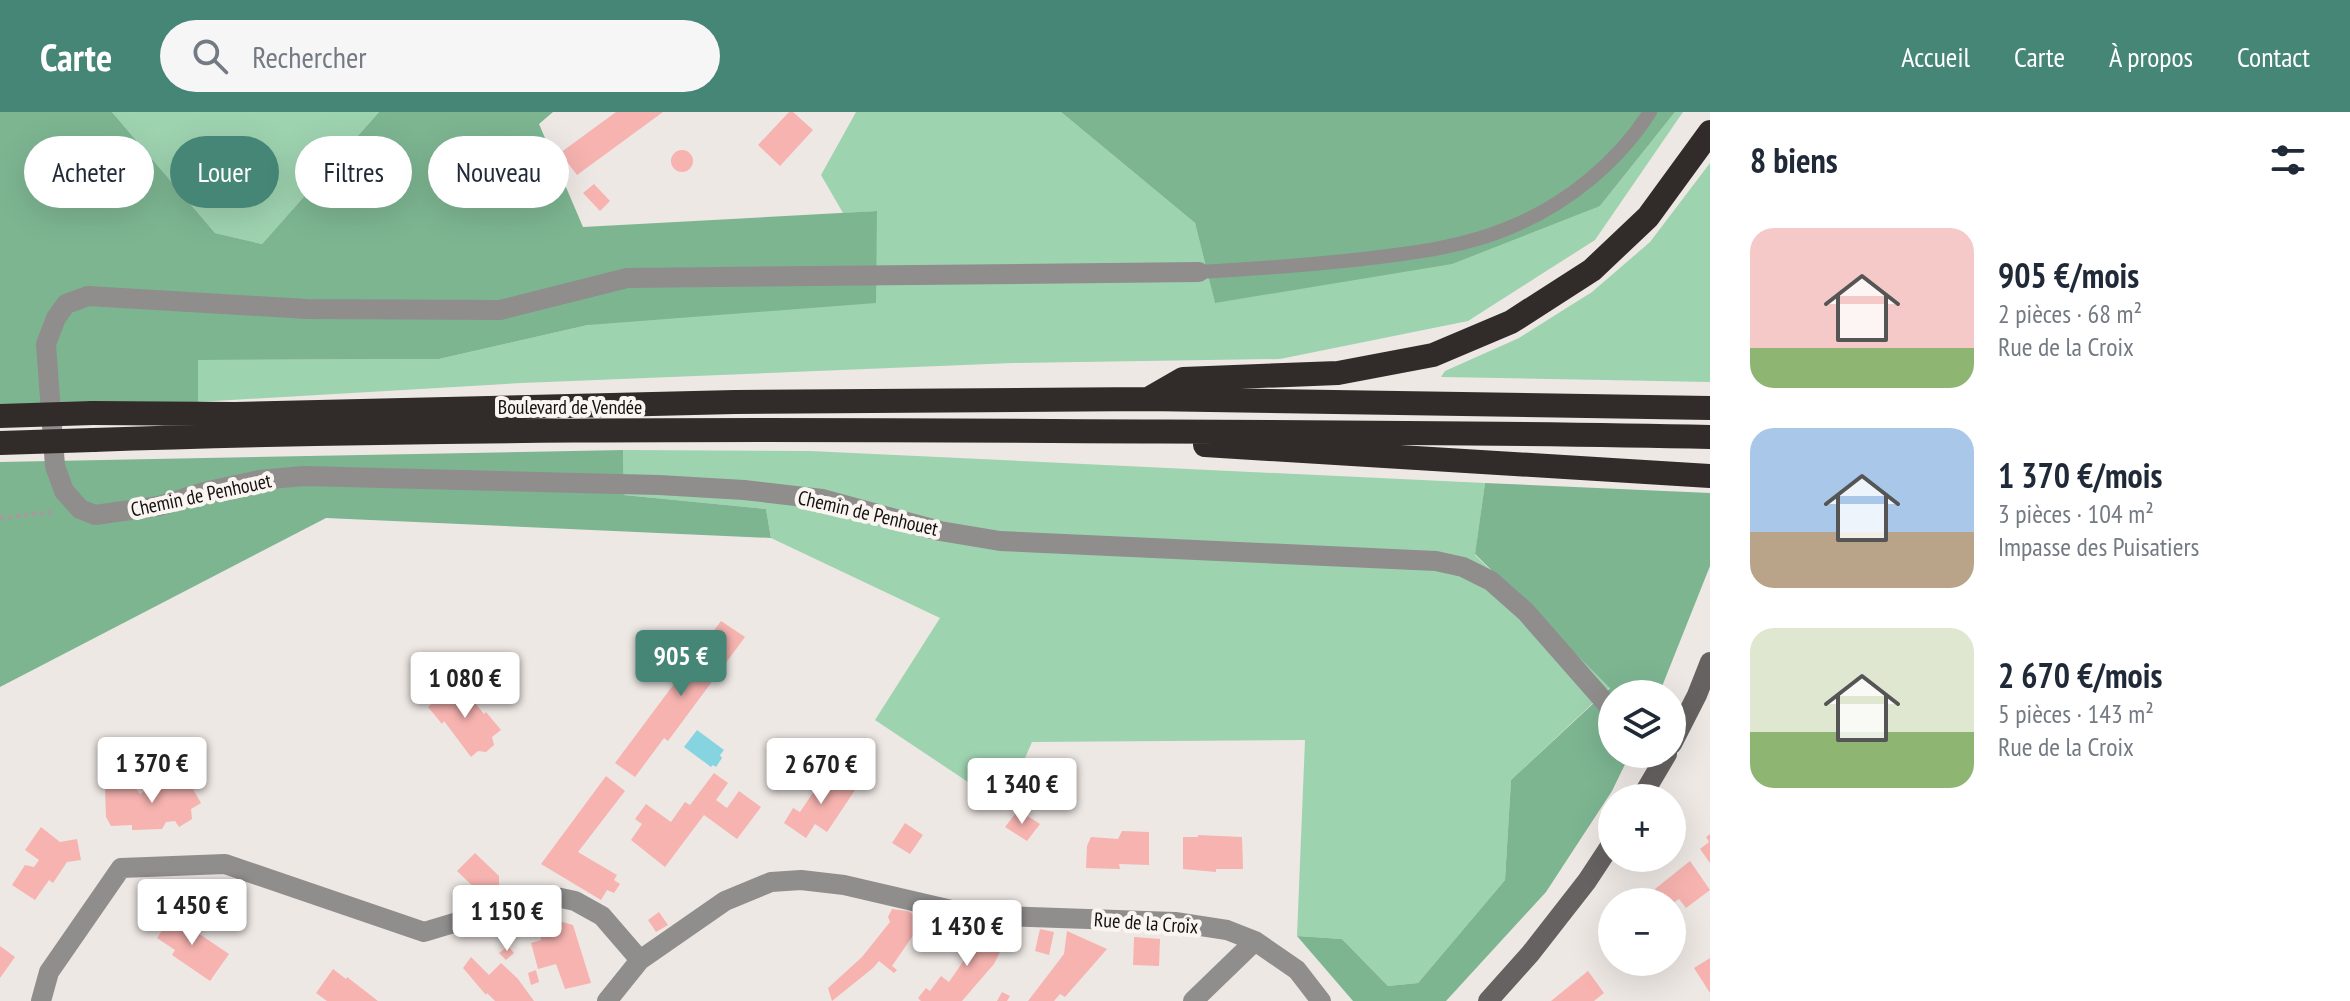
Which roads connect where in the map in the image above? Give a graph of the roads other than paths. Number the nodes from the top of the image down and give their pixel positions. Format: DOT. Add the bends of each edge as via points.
graph roads {
  1 [pos="1650,112"];
  2 [pos="1710,132"];
  3 [pos="1199,272"];
  4 [pos="1148,399"];
  5 [pos="1710,408"];
  6 [pos="0,416"];
  7 [pos="1141,431"];
  8 [pos="1710,437"];
  9 [pos="0,443"];
  10 [pos="1710,476"];
  11 [pos="1710,662"];
  12 [pos="1598,694"];
  13 [pos="1704,698"];
  14 [pos="1686,724"];
  15 [pos="1598,862"];
  16 [pos="1255,941"];
  17 [pos="640,960"];
  18 [pos="41,1001"];
  19 [pos="607,1001"];
  20 [pos="1193,1001"];
  21 [pos="1321,1001"];
  22 [pos="1488,1001"];
  1 -- 3 [label="lane" via="1601,171 1512,227 1408,253"];
  2 -- 4 [label="highway" via="1648,217 1592,270 1511,322 1433,355 1338,373 1183,379"];
  3 -- 12 [label="street, Chemin de Penhouet" via="627,278 500,310 307,309 88,296 66,304 46,344 55,466 64,491 80,509 95,515 159,506 259,480 304,476 659,485 822,499 940,531 1000,541 1436,561 1491,581 1526,612"];
  4 -- 5 [label="highway, Boulevard de Vendée"];
  4 -- 6 [label="highway, Boulevard de Vendée, bridge"];
  7 -- 8 [label="highway, Boulevard de Vendée"];
  7 -- 9 [label="highway, Boulevard de Vendée, bridge" via="506,432"];
  7 -- 10 [label="highway" via="1163,442"];
  11 -- 13 [label="street"];
  13 -- 14 [label="street"];
  15 -- 22 [label="street"];
  16 -- 17 [label="street, Rue de la Croix" via="1227,930 1175,922 973,915 801,880 771,882 725,901"];
  16 -- 20 [label="street"];
  16 -- 21 [label="street, Rue de la Croix" via="1297,970"];
  17 -- 18 [label="street" via="602,916 575,901 547,895 424,932 225,864 121,868 49,972"];
  17 -- 19 [label="street, Rue de la Croix"];
}
